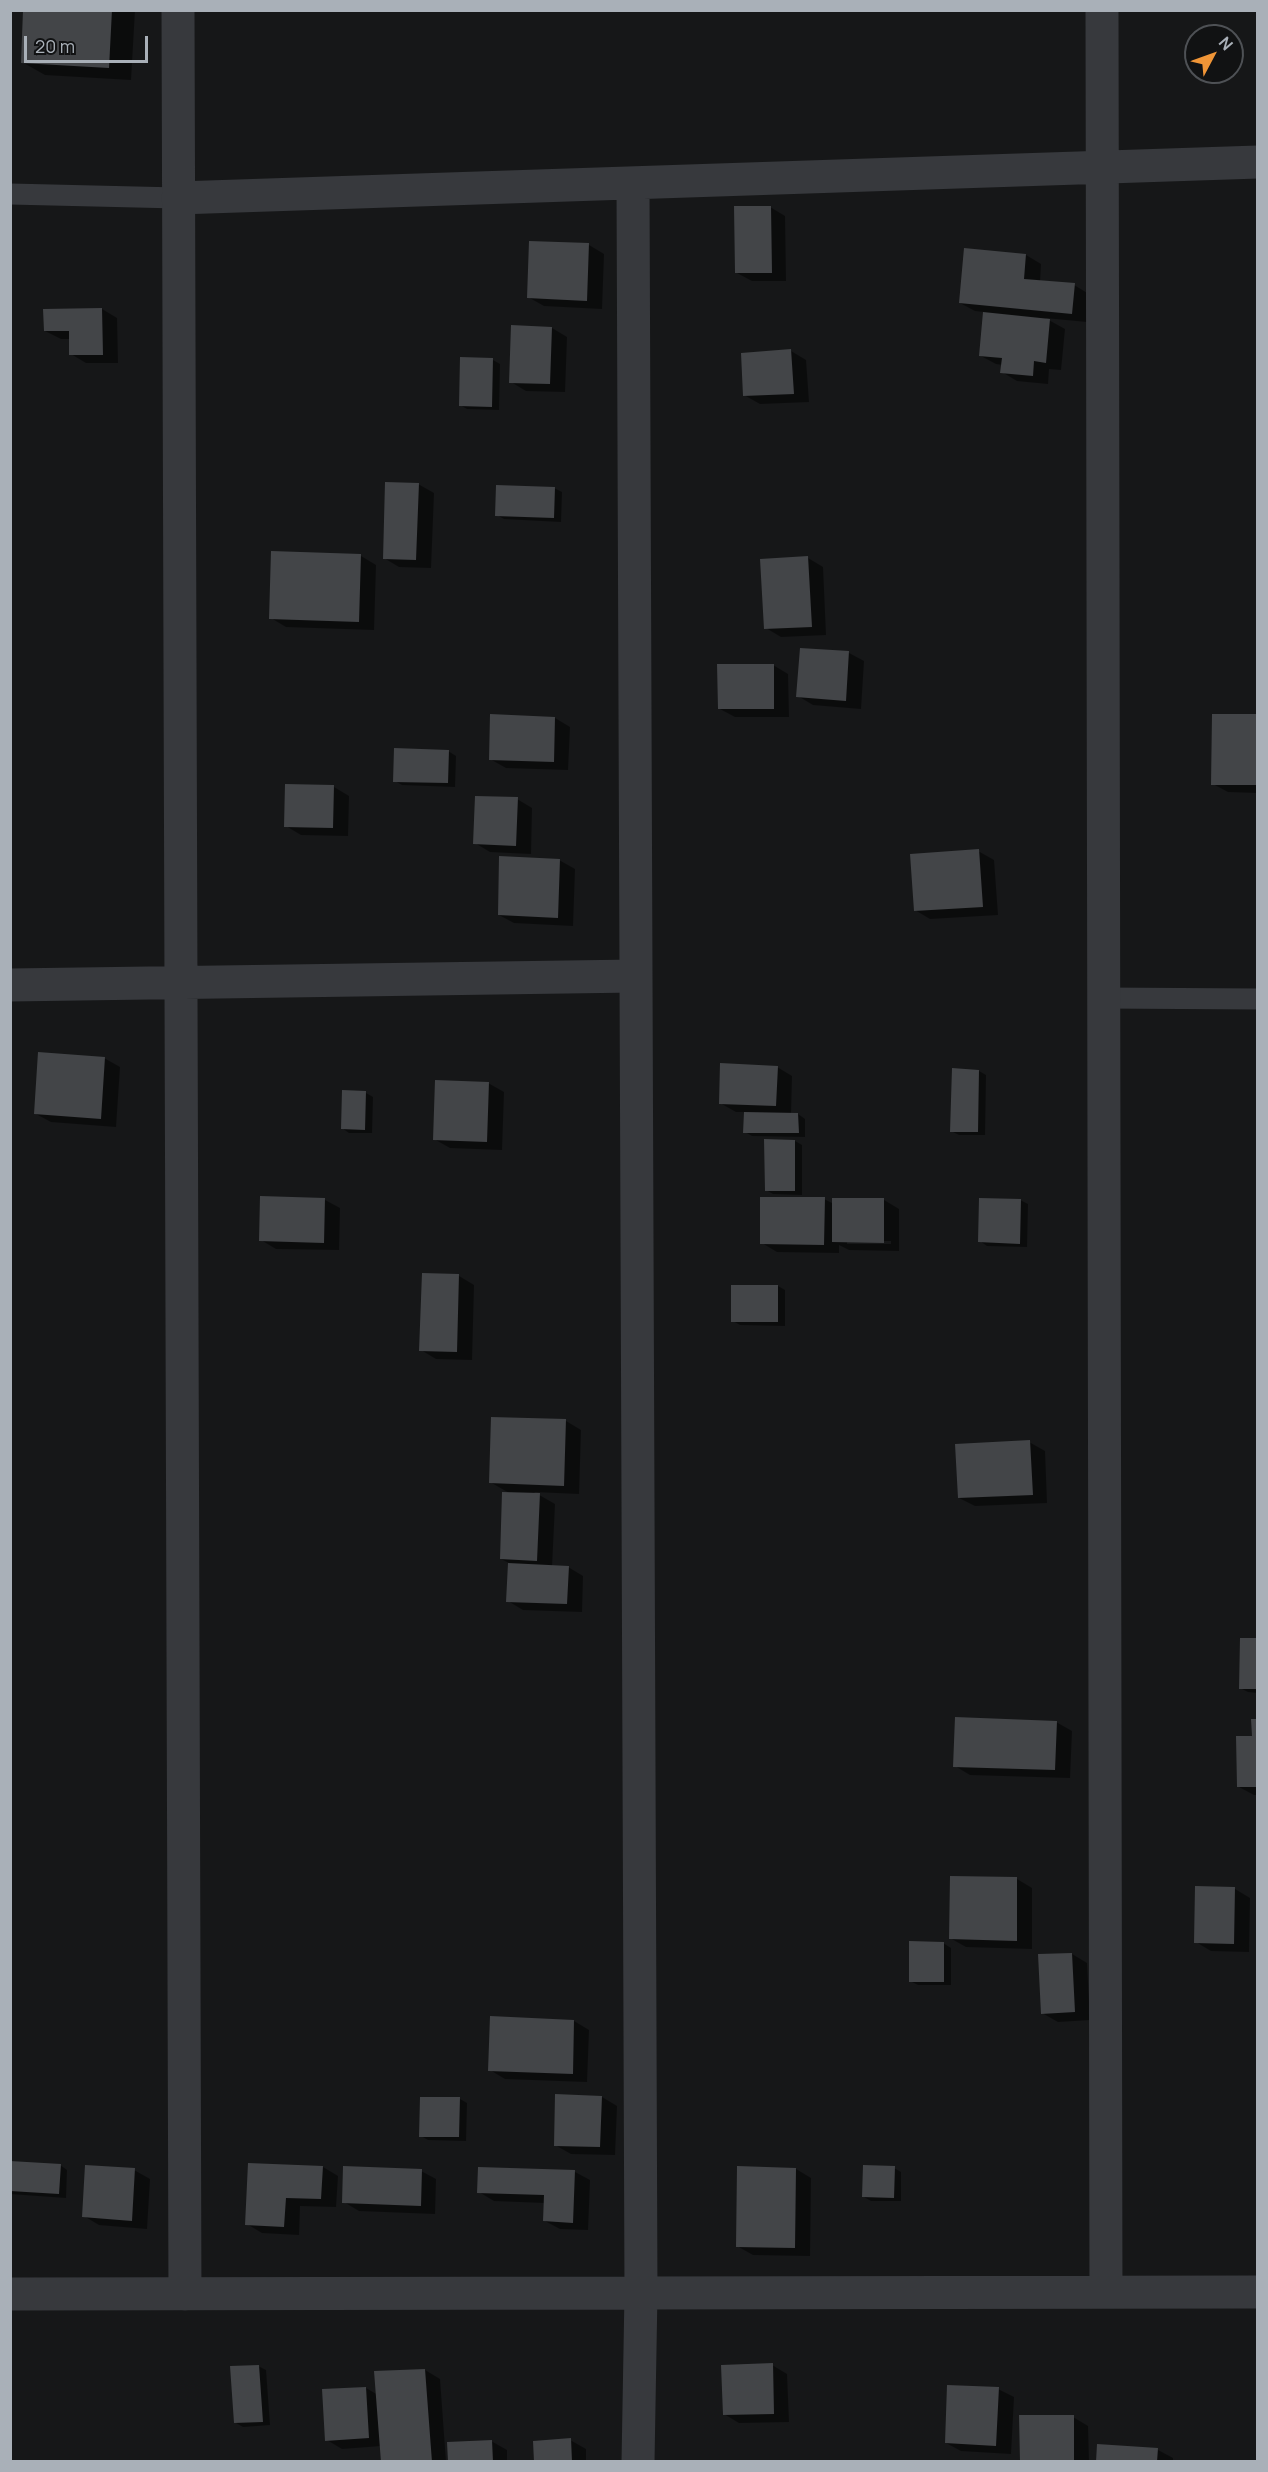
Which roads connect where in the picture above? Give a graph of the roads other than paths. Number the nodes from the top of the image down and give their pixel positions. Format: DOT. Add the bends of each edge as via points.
graph roads {
  1 [pos="178,10"];
  2 [pos="1102,10"];
  3 [pos="1257,162"];
  4 [pos="1102,167"];
  5 [pos="633,183"];
  6 [pos="10,194"];
  7 [pos="178,198"];
  8 [pos="636,976"];
  9 [pos="181,983"];
  10 [pos="10,985"];
  11 [pos="1103,998"];
  12 [pos="1257,999"];
  13 [pos="1106,2292"];
  14 [pos="1257,2292"];
  15 [pos="641,2293"];
  16 [pos="10,2294"];
  17 [pos="185,2294"];
  18 [pos="638,2462"];
  1 -- 7 [label="street"];
  2 -- 4 [label="street"];
  3 -- 4 [label="street"];
  4 -- 5 [label="street"];
  4 -- 11 [label="street"];
  5 -- 7 [label="street"];
  5 -- 8 [label="street"];
  6 -- 7 [label="lane"];
  7 -- 9 [label="street"];
  8 -- 9 [label="street"];
  8 -- 15 [label="street"];
  9 -- 10 [label="street"];
  9 -- 17 [label="street"];
  11 -- 12 [label="lane"];
  11 -- 13 [label="street"];
  13 -- 14 [label="street"];
  13 -- 15 [label="street"];
  15 -- 17 [label="street"];
  15 -- 18 [label="street"];
  16 -- 17 [label="street"];
}
